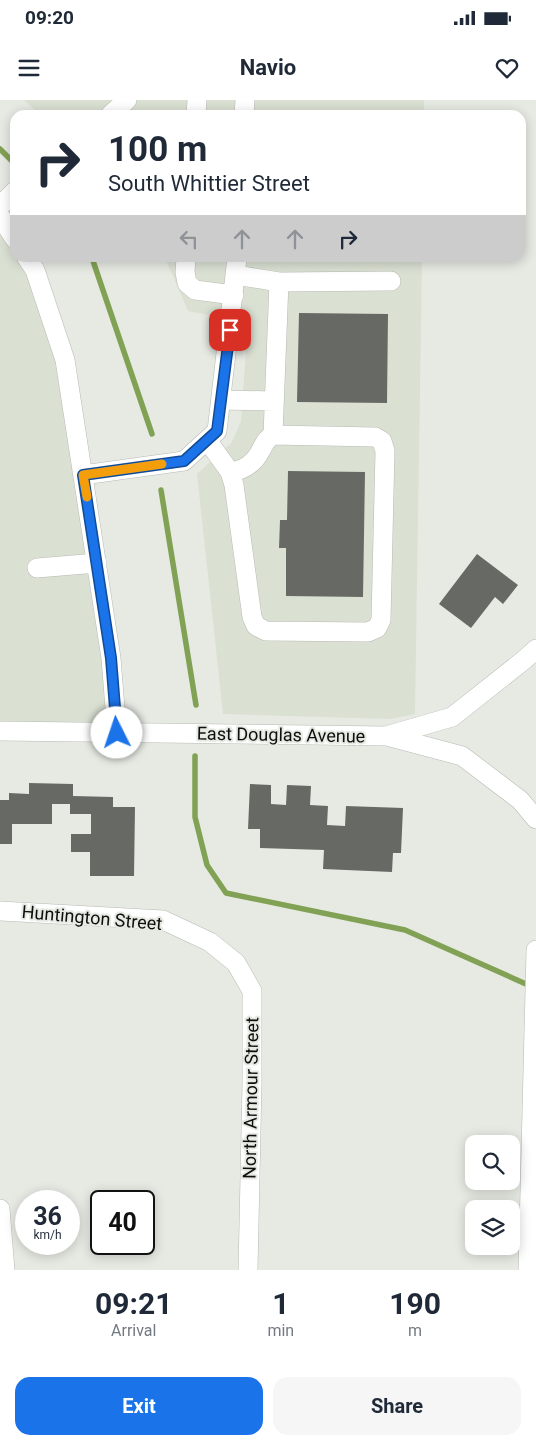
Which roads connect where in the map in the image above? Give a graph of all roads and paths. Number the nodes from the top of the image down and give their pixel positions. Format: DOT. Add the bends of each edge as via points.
graph roads {
  1 [pos="126,100"];
  2 [pos="115,110"];
  3 [pos="0,216"];
  4 [pos="10,231"];
  5 [pos="30,262"];
  6 [pos="186,262"];
  7 [pos="237,266"];
  8 [pos="391,281"];
  9 [pos="279,282"];
  10 [pos="234,295"];
  11 [pos="221,400"];
  12 [pos="274,401"];
  13 [pos="273,435"];
  14 [pos="207,440"];
  15 [pos="230,472"];
  16 [pos="83,475"];
  17 [pos="97,564"];
  18 [pos="37,568"];
  19 [pos="536,649"];
  20 [pos="0,732"];
  21 [pos="117,733"];
  22 [pos="386,736"];
  23 [pos="536,819"];
  24 [pos="0,911"];
  25 [pos="210,942"];
  26 [pos="536,950"];
  27 [pos="536,1009"];
  28 [pos="533,1191"];
  29 [pos="0,1209"];
  30 [pos="5,1270"];
  31 [pos="248,1270"];
  32 [pos="528,1270"];
  1 -- 2 [label="street"];
  3 -- 4 [label="street"];
  5 -- 16 [label="street" via="66,360"];
  6 -- 10 [label="street" via="187,284 195,290"];
  7 -- 9 [label="street"];
  7 -- 10 [label="street"];
  8 -- 9 [label="street"];
  9 -- 12 [label="street"];
  10 -- 11 [label="street"];
  11 -- 12 [label="street"];
  11 -- 14 [label="street" via="217,431"];
  12 -- 13 [label="street"];
  13 -- 15 [label="street" via="266,439 254,461 242,470"];
  13 -- 15 [label="street" via="375,437 382,441 386,450 381,620 377,628 368,632 266,631 256,626"];
  14 -- 15 [label="street"];
  14 -- 16 [label="street" via="184,461"];
  16 -- 17 [label="street"];
  17 -- 18 [label="street"];
  17 -- 21 [label="street" via="111,658"];
  19 -- 22 [label="street, East Douglas Avenue" via="452,717"];
  20 -- 21 [label="street, East Douglas Avenue"];
  21 -- 22 [label="street, East Douglas Avenue"];
  22 -- 23 [label="street" via="462,756 520,800"];
  24 -- 25 [label="street, Huntington Street" via="163,920"];
  25 -- 31 [label="street, North Armour Street" via="236,963 252,991"];
  26 -- 27 [label="street"];
  27 -- 28 [label="street"];
  28 -- 32 [label="street"];
  29 -- 30 [label="street"];
}
